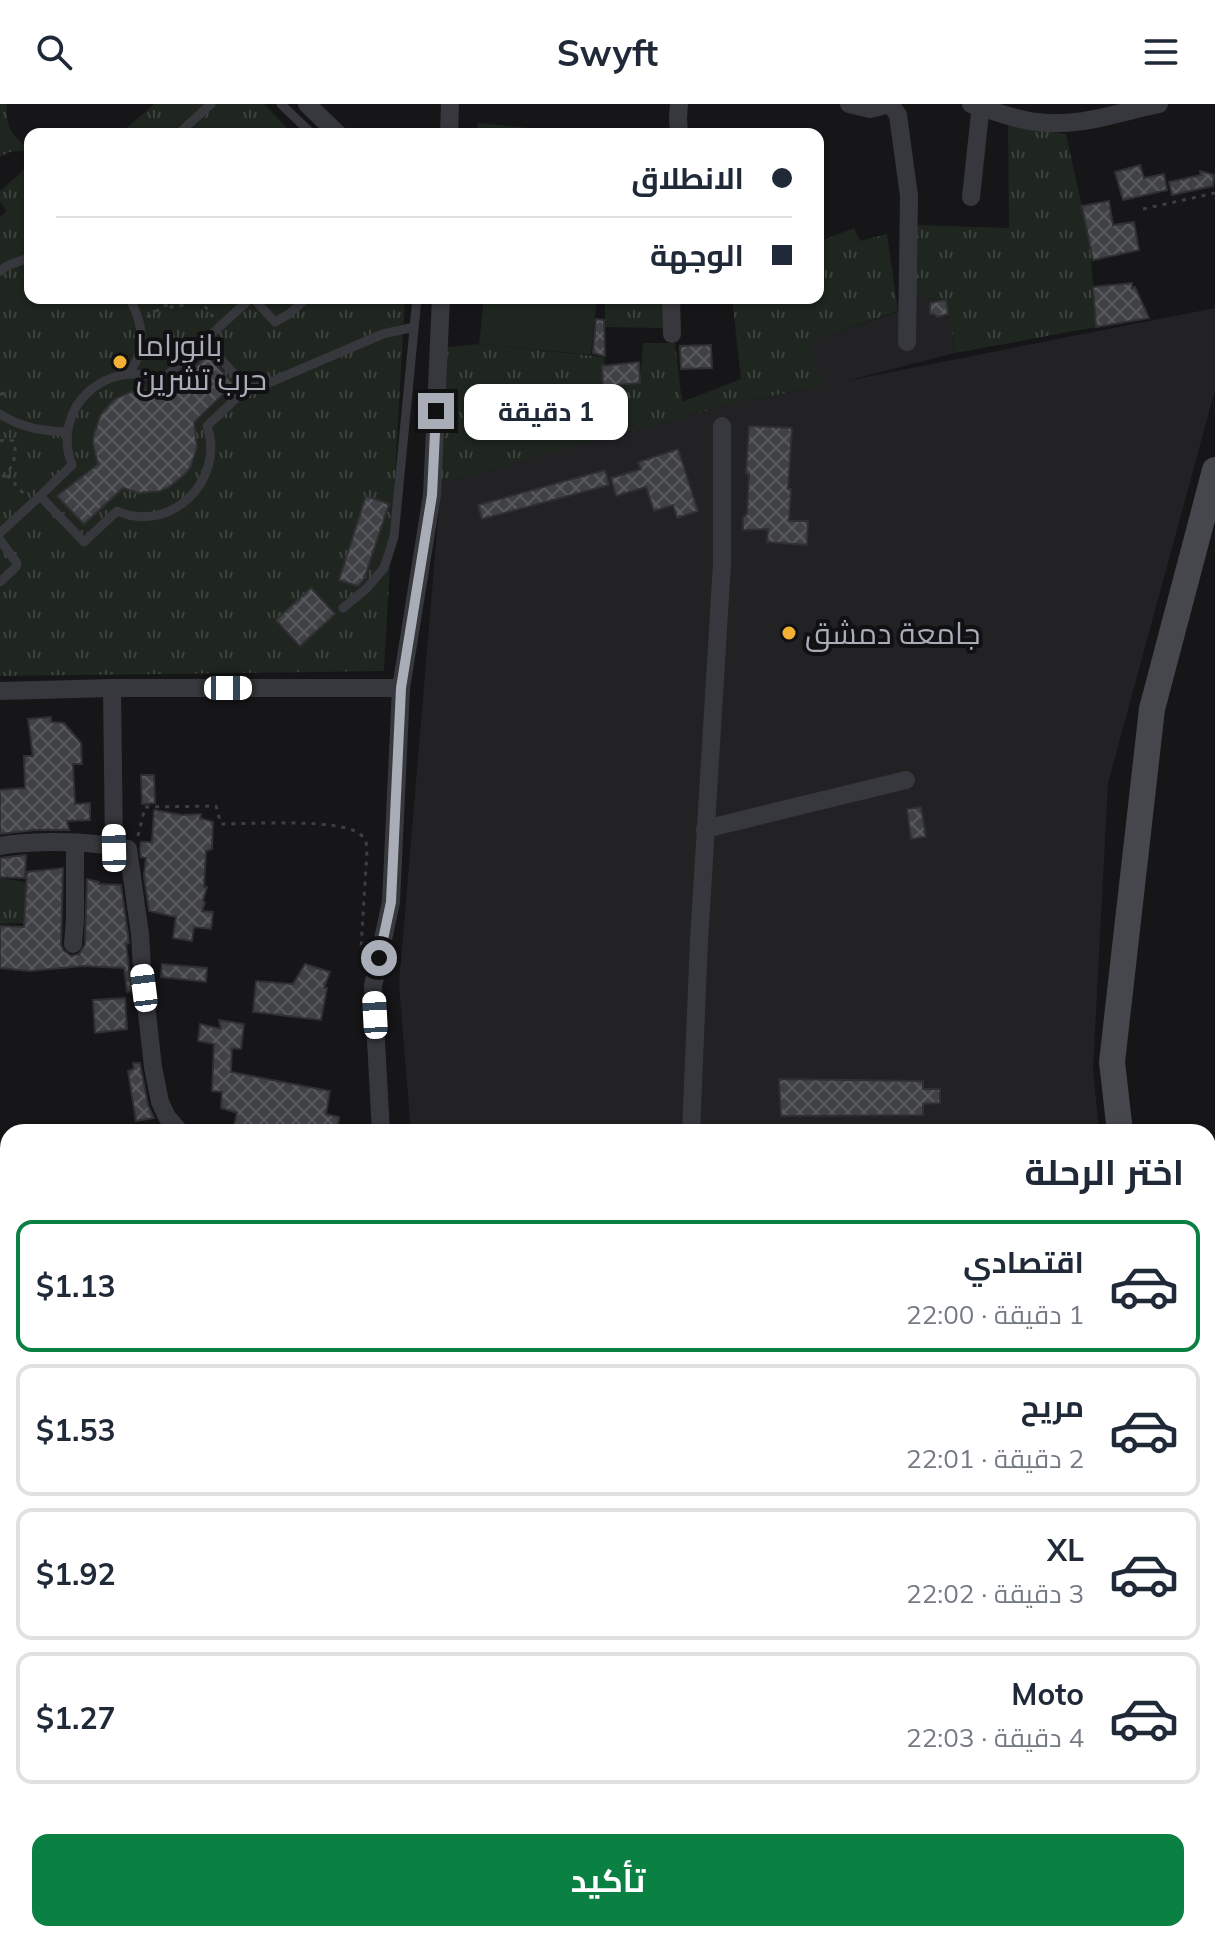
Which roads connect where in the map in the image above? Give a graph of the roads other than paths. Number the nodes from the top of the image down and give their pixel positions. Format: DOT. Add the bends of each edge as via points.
graph roads {
  1 [pos="211,104"];
  2 [pos="281,104"];
  3 [pos="307,104"];
  4 [pos="450,104"];
  5 [pos="679,104"];
  6 [pos="849,104"];
  7 [pos="890,104"];
  8 [pos="1159,104"];
  9 [pos="977,105"];
  10 [pos="185,128"];
  11 [pos="306,128"];
  12 [pos="332,128"];
  13 [pos="449,128"];
  14 [pos="679,128"];
  15 [pos="971,197"];
  16 [pos="24,259"];
  17 [pos="0,271"];
  18 [pos="132,304"];
  19 [pos="245,304"];
  20 [pos="258,304"];
  21 [pos="300,304"];
  22 [pos="416,304"];
  23 [pos="441,304"];
  24 [pos="671,304"];
  25 [pos="414,327"];
  26 [pos="672,334"];
  27 [pos="204,341"];
  28 [pos="907,342"];
  29 [pos="130,373"];
  30 [pos="247,388"];
  31 [pos="0,414"];
  32 [pos="722,426"];
  33 [pos="67,432"];
  34 [pos="1215,470"];
  35 [pos="36,499"];
  36 [pos="0,533"];
  37 [pos="0,540"];
  38 [pos="0,582"];
  39 [pos="343,608"];
  40 [pos="112,688"];
  41 [pos="401,688"];
  42 [pos="0,691"];
  43 [pos="906,780"];
  44 [pos="705,829"];
  45 [pos="75,844"];
  46 [pos="0,846"];
  47 [pos="121,852"];
  48 [pos="73,944"];
  49 [pos="173,1124"];
  50 [pos="381,1124"];
  51 [pos="691,1124"];
  52 [pos="1119,1124"];
  1 -- 10 [label="lane"];
  2 -- 11 [label="lane"];
  3 -- 12 [label="street"];
  4 -- 13 [label="street"];
  5 -- 14 [label="street"];
  6 -- 7 [label="street" via="870,109"];
  7 -- 28 [label="street" via="898,115 909,196"];
  8 -- 9 [label="street" via="1048,123"];
  9 -- 15 [label="street"];
  16 -- 17 [label="lane"];
  18 -- 29 [label="lane" via="141,349"];
  19 -- 27 [label="lane"];
  20 -- 21 [label="lane" via="275,322"];
  22 -- 25 [label="lane"];
  23 -- 41 [label="street" via="432,495"];
  24 -- 26 [label="street"];
  25 -- 30 [label="lane" via="383,334"];
  25 -- 39 [label="lane" via="394,537 384,568"];
  27 -- 29 [label="lane" via="162,380"];
  27 -- 30 [label="lane"];
  29 -- 33 [label="lane" via="104,380 83,396"];
  30 -- 35 [label="lane" via="207,426 207,471 194,494 174,509 148,516 117,511 84,542"];
  31 -- 33 [label="lane" via="25,427"];
  32 -- 44 [label="street" via="722,564"];
  33 -- 35 [label="lane" via="72,465"];
  34 -- 52 [label="street" via="1152,709 1112,1062"];
  35 -- 36 [label="lane"];
  37 -- 38 [label="lane" via="17,563"];
  40 -- 41 [label="street"];
  40 -- 42 [label="street"];
  40 -- 47 [label="street"];
  41 -- 50 [label="street" via="391,902 373,986"];
  43 -- 44 [label="street"];
  44 -- 51 [label="street"];
  45 -- 46 [label="street"];
  45 -- 47 [label="street" via="99,844"];
  45 -- 48 [label="street"];
  47 -- 49 [label="street" via="133,877 153,1067 160,1102"];
}
